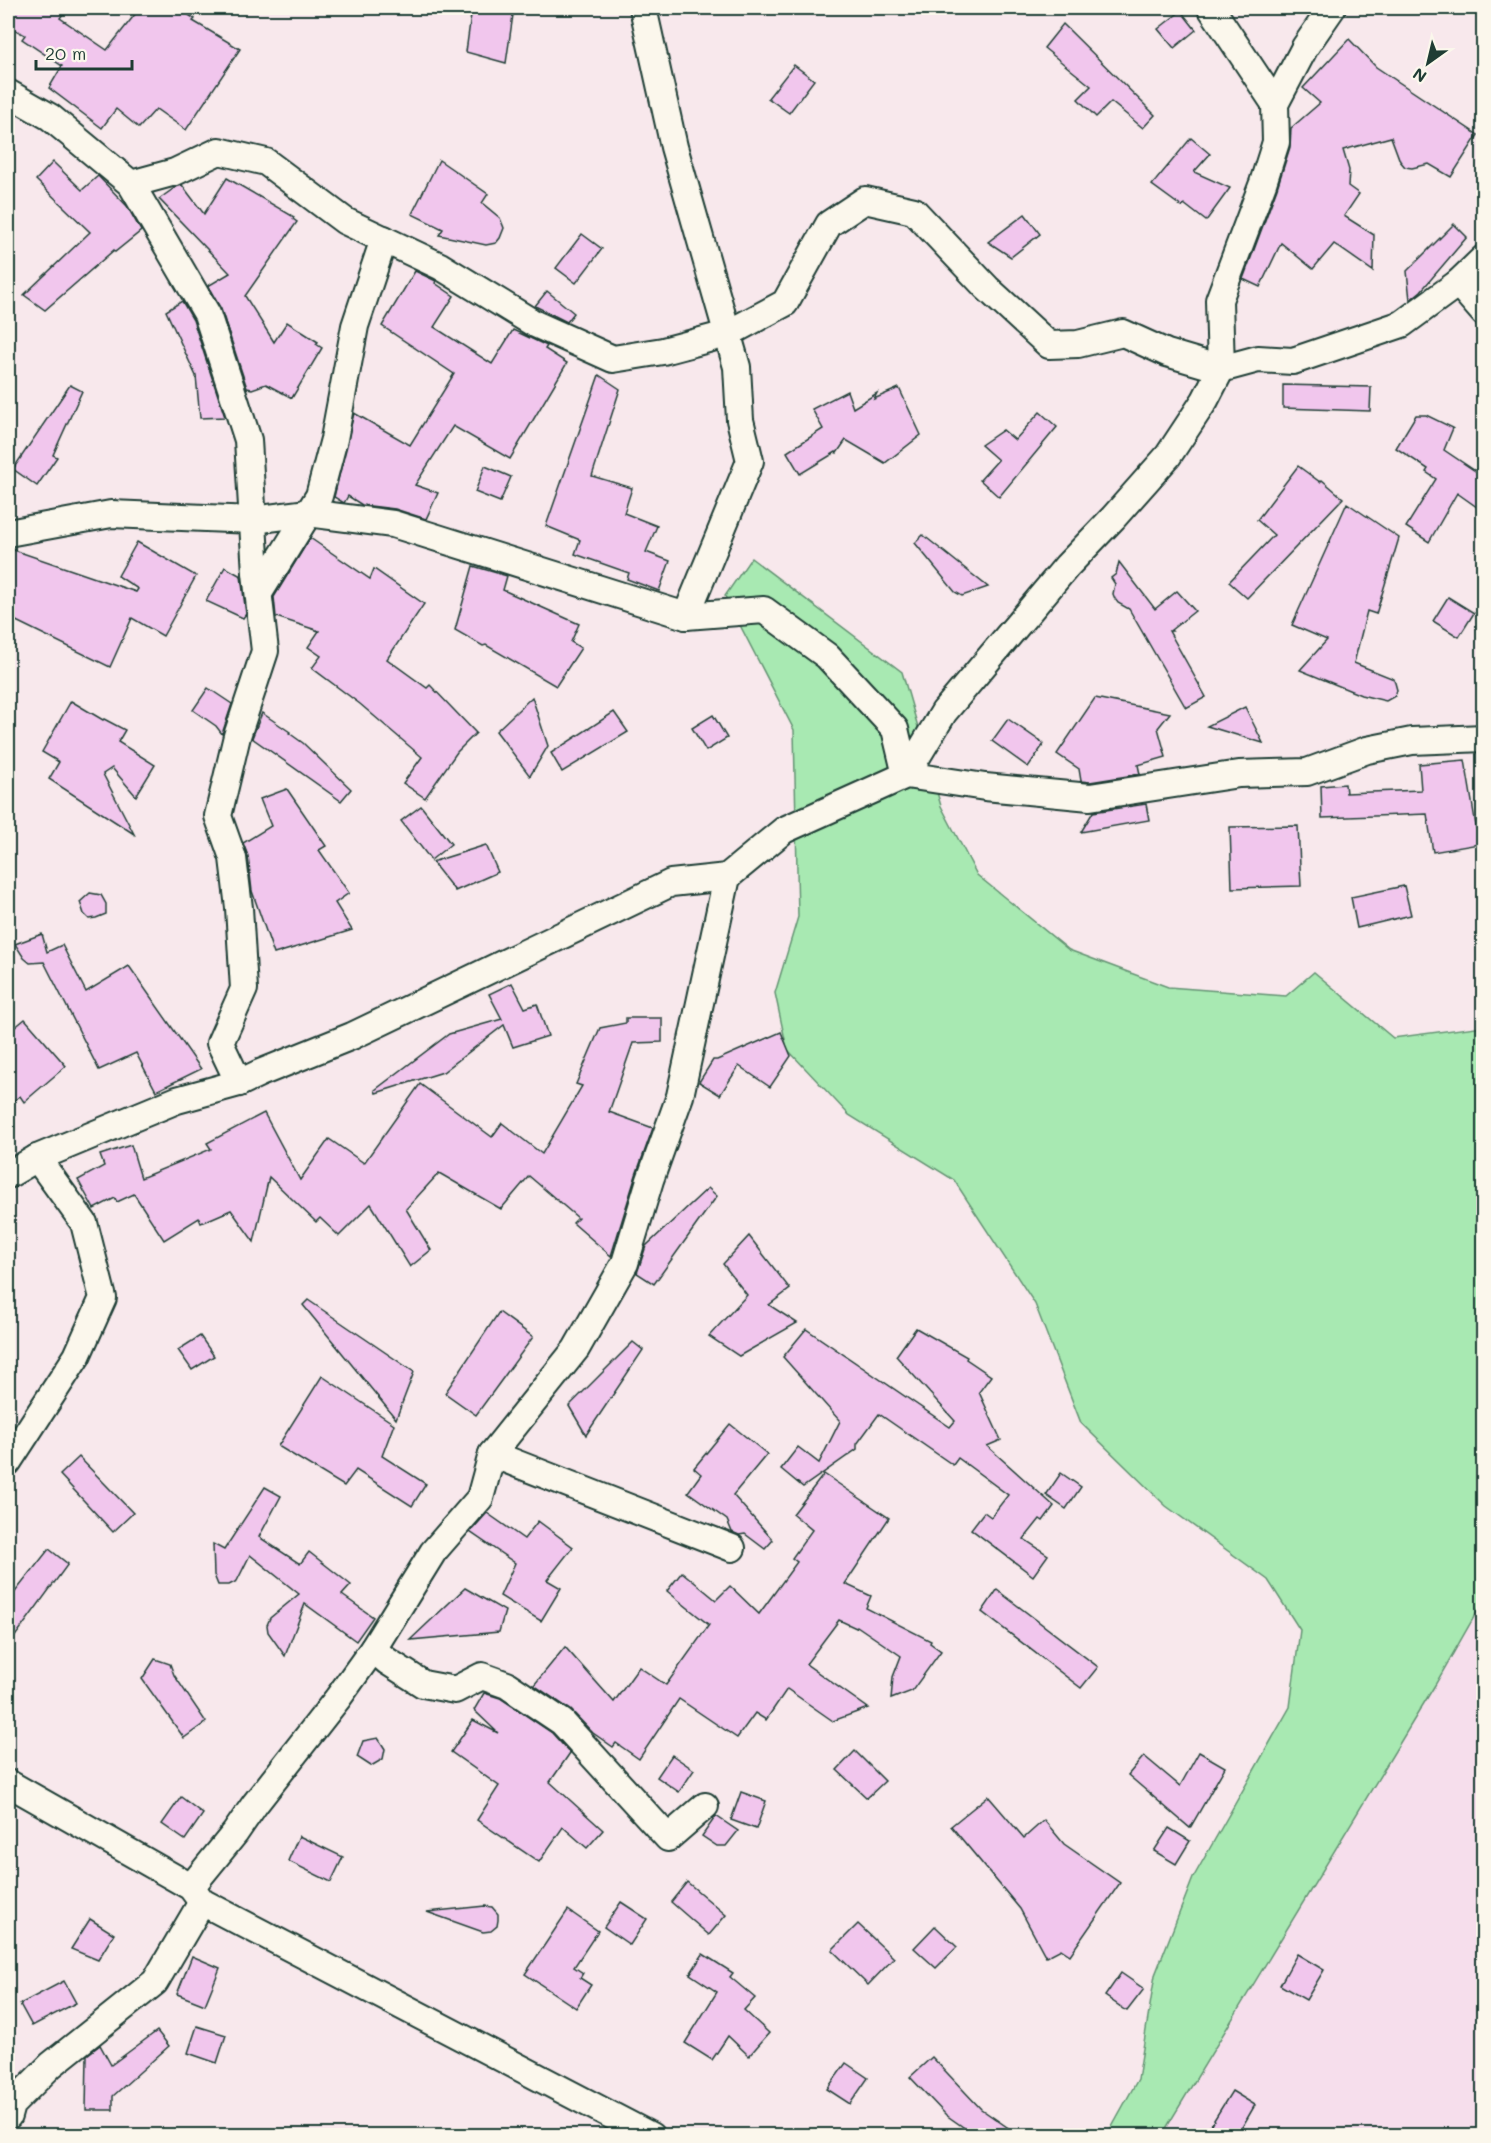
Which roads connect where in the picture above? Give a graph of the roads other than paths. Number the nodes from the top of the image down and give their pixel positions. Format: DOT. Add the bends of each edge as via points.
graph roads {
  1 [pos="643,8"];
  2 [pos="1211,8"];
  3 [pos="1332,8"];
  4 [pos="8,93"];
  5 [pos="1275,104"];
  6 [pos="131,184"];
  7 [pos="384,239"];
  8 [pos="1484,258"];
  9 [pos="1458,283"];
  10 [pos="1484,313"];
  11 [pos="727,333"];
  12 [pos="1221,369"];
  13 [pos="308,513"];
  14 [pos="253,520"];
  15 [pos="8,532"];
  16 [pos="259,593"];
  17 [pos="686,616"];
  18 [pos="1484,738"];
  19 [pos="906,775"];
  20 [pos="727,877"];
  21 [pos="239,1083"];
  22 [pos="37,1158"];
  23 [pos="8,1175"];
  24 [pos="492,1454"];
  25 [pos="8,1462"];
  26 [pos="732,1548"];
  27 [pos="373,1649"];
  28 [pos="8,1783"];
  29 [pos="705,1806"];
  30 [pos="196,1894"];
  31 [pos="8,2116"];
  32 [pos="651,2136"];
  1 -- 11 [label="street" via="674,147"];
  2 -- 5 [label="street"];
  3 -- 5 [label="street" via="1305,47"];
  4 -- 6 [label="street" via="50,117"];
  5 -- 12 [label="street" via="1276,142 1218,300"];
  6 -- 7 [label="street" via="175,172 219,151 266,162 345,221"];
  6 -- 14 [label="street" via="207,314 248,440"];
  7 -- 11 [label="street" via="440,266 535,324 613,359 663,351"];
  7 -- 13 [label="street" via="355,326 319,496"];
  8 -- 9 [label="street"];
  9 -- 10 [label="street"];
  9 -- 12 [label="street" via="1402,324 1293,361 1258,358"];
  11 -- 12 [label="street" via="785,303 829,224 865,200 914,211 987,288 1049,345 1078,344 1123,333 1167,353"];
  11 -- 17 [label="street" via="737,367 740,420 750,461"];
  12 -- 19 [label="street" via="1168,456 1067,566 944,712"];
  13 -- 14 [label="street"];
  13 -- 16 [label="street"];
  13 -- 17 [label="street" via="393,524"];
  14 -- 15 [label="street" via="111,514"];
  14 -- 16 [label="street"];
  16 -- 21 [label="street" via="265,651 237,736 218,816 233,858 244,989 220,1043"];
  17 -- 19 [label="street" via="764,610 827,656 895,729"];
  18 -- 19 [label="street" via="1412,741 1367,750 1307,772 1239,774 1090,797"];
  19 -- 20 [label="street" via="784,830"];
  20 -- 21 [label="street" via="672,883 352,1036"];
  20 -- 24 [label="street" via="680,1096 625,1263 576,1350"];
  21 -- 22 [label="street" via="177,1100"];
  22 -- 23 [label="street"];
  22 -- 25 [label="street" via="84,1223 104,1298 76,1356"];
  24 -- 26 [label="street"];
  24 -- 27 [label="street" via="480,1498 434,1552"];
  27 -- 29 [label="street" via="423,1684 455,1690 482,1676 507,1684 562,1722 668,1838"];
  27 -- 30 [label="street"];
  28 -- 30 [label="street"];
  30 -- 31 [label="street" via="155,1982 51,2065 11,2105"];
  30 -- 32 [label="street"];
}
